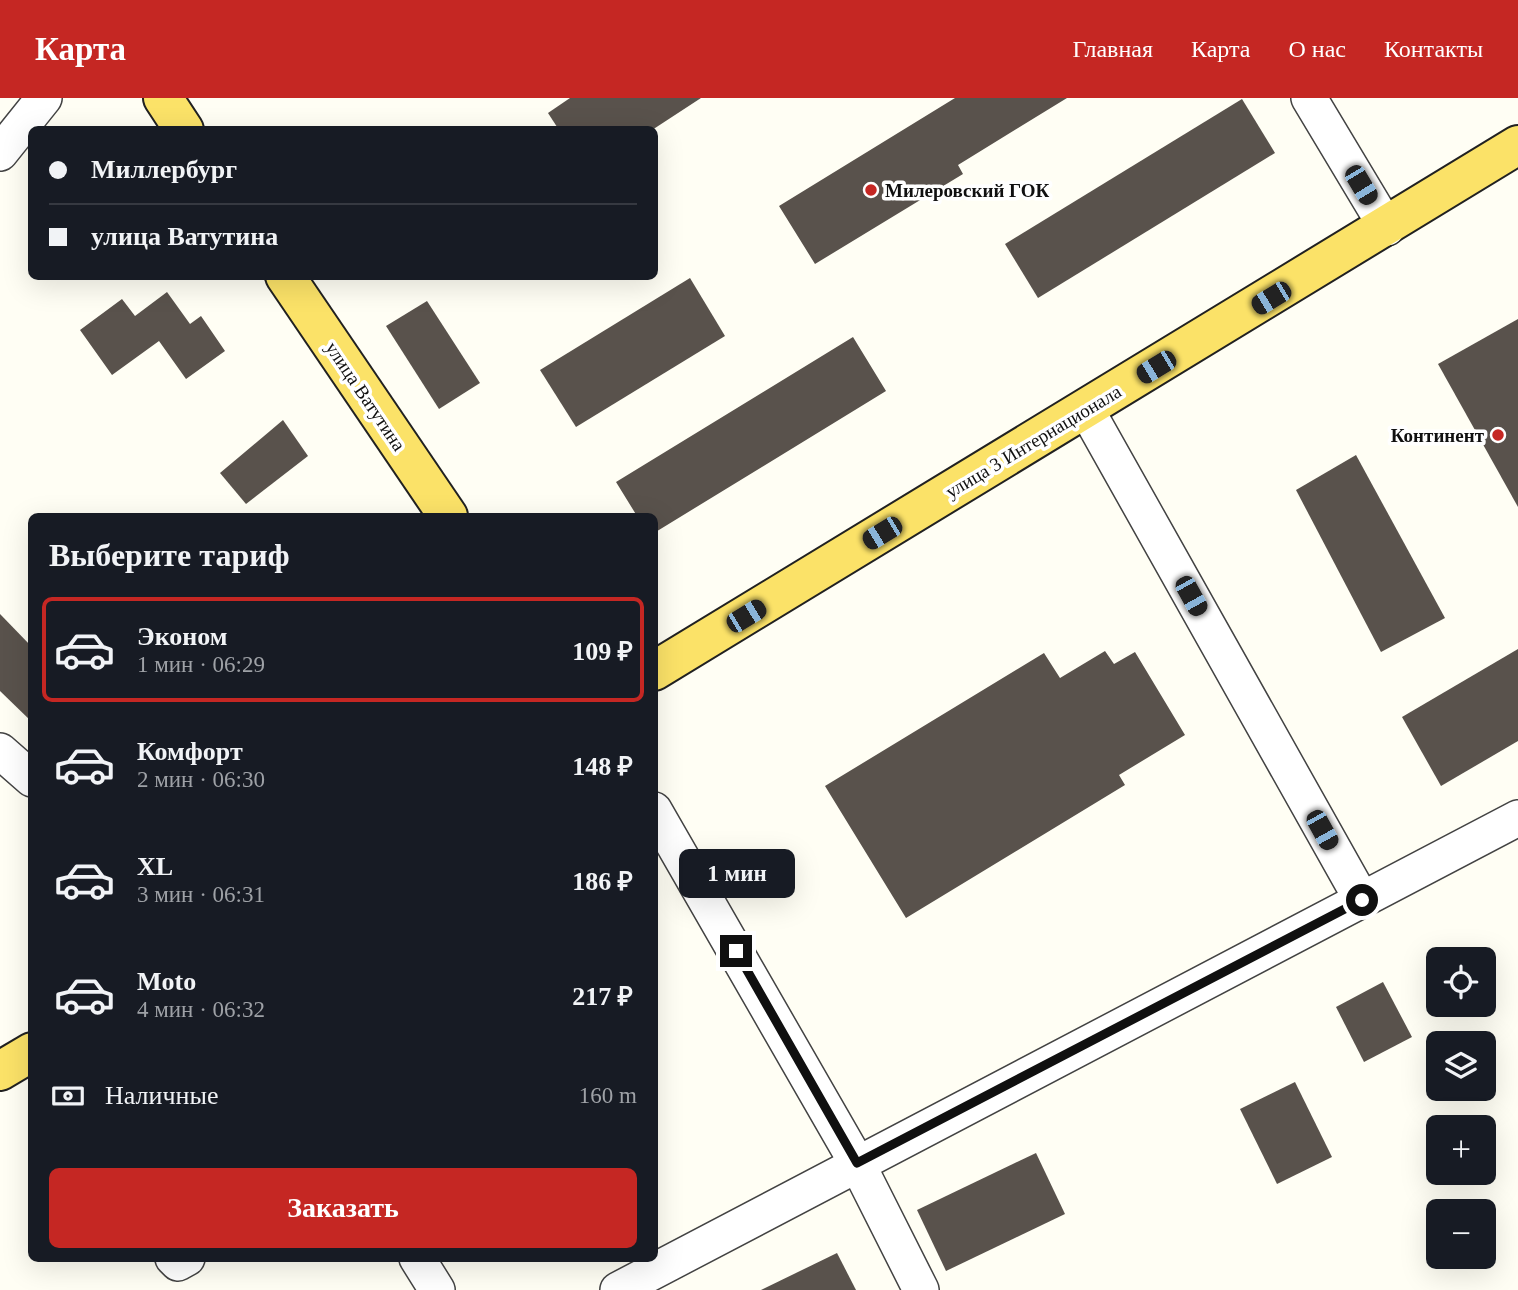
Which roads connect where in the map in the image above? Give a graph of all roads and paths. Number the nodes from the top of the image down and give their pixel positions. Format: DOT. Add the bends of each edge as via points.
graph roads {
  1 [pos="44,98"];
  2 [pos="163,98"];
  3 [pos="1309,98"];
  4 [pos="181,126"];
  5 [pos="1518,145"];
  6 [pos="0,153"];
  7 [pos="1387,228"];
  8 [pos="288,280"];
  9 [pos="1086,409"];
  10 [pos="446,513"];
  11 [pos="658,669"];
  12 [pos="0,751"];
  13 [pos="28,776"];
  14 [pos="658,817"];
  15 [pos="1518,818"];
  16 [pos="1362,900"];
  17 [pos="28,1054"];
  18 [pos="0,1071"];
  19 [pos="857,1163"];
  20 [pos="420,1262"];
  21 [pos="438,1290"];
  22 [pos="618,1290"];
  23 [pos="921,1290"];
  1 -- 6 [label="street"];
  2 -- 4 [label="main road"];
  3 -- 7 [label="street"];
  5 -- 7 [label="main road, улица 3 Интернационала"];
  7 -- 9 [label="main road, улица 3 Интернационала"];
  8 -- 10 [label="main road, улица Ватутина"];
  9 -- 11 [label="main road, улица 3 Интернационала"];
  9 -- 16 [label="street"];
  12 -- 13 [label="street"];
  14 -- 19 [label="street"];
  15 -- 16 [label="street"];
  16 -- 19 [label="street"];
  17 -- 18 [label="main road"];
  19 -- 22 [label="street"];
  19 -- 23 [label="street"];
  20 -- 21 [label="street"];
}
